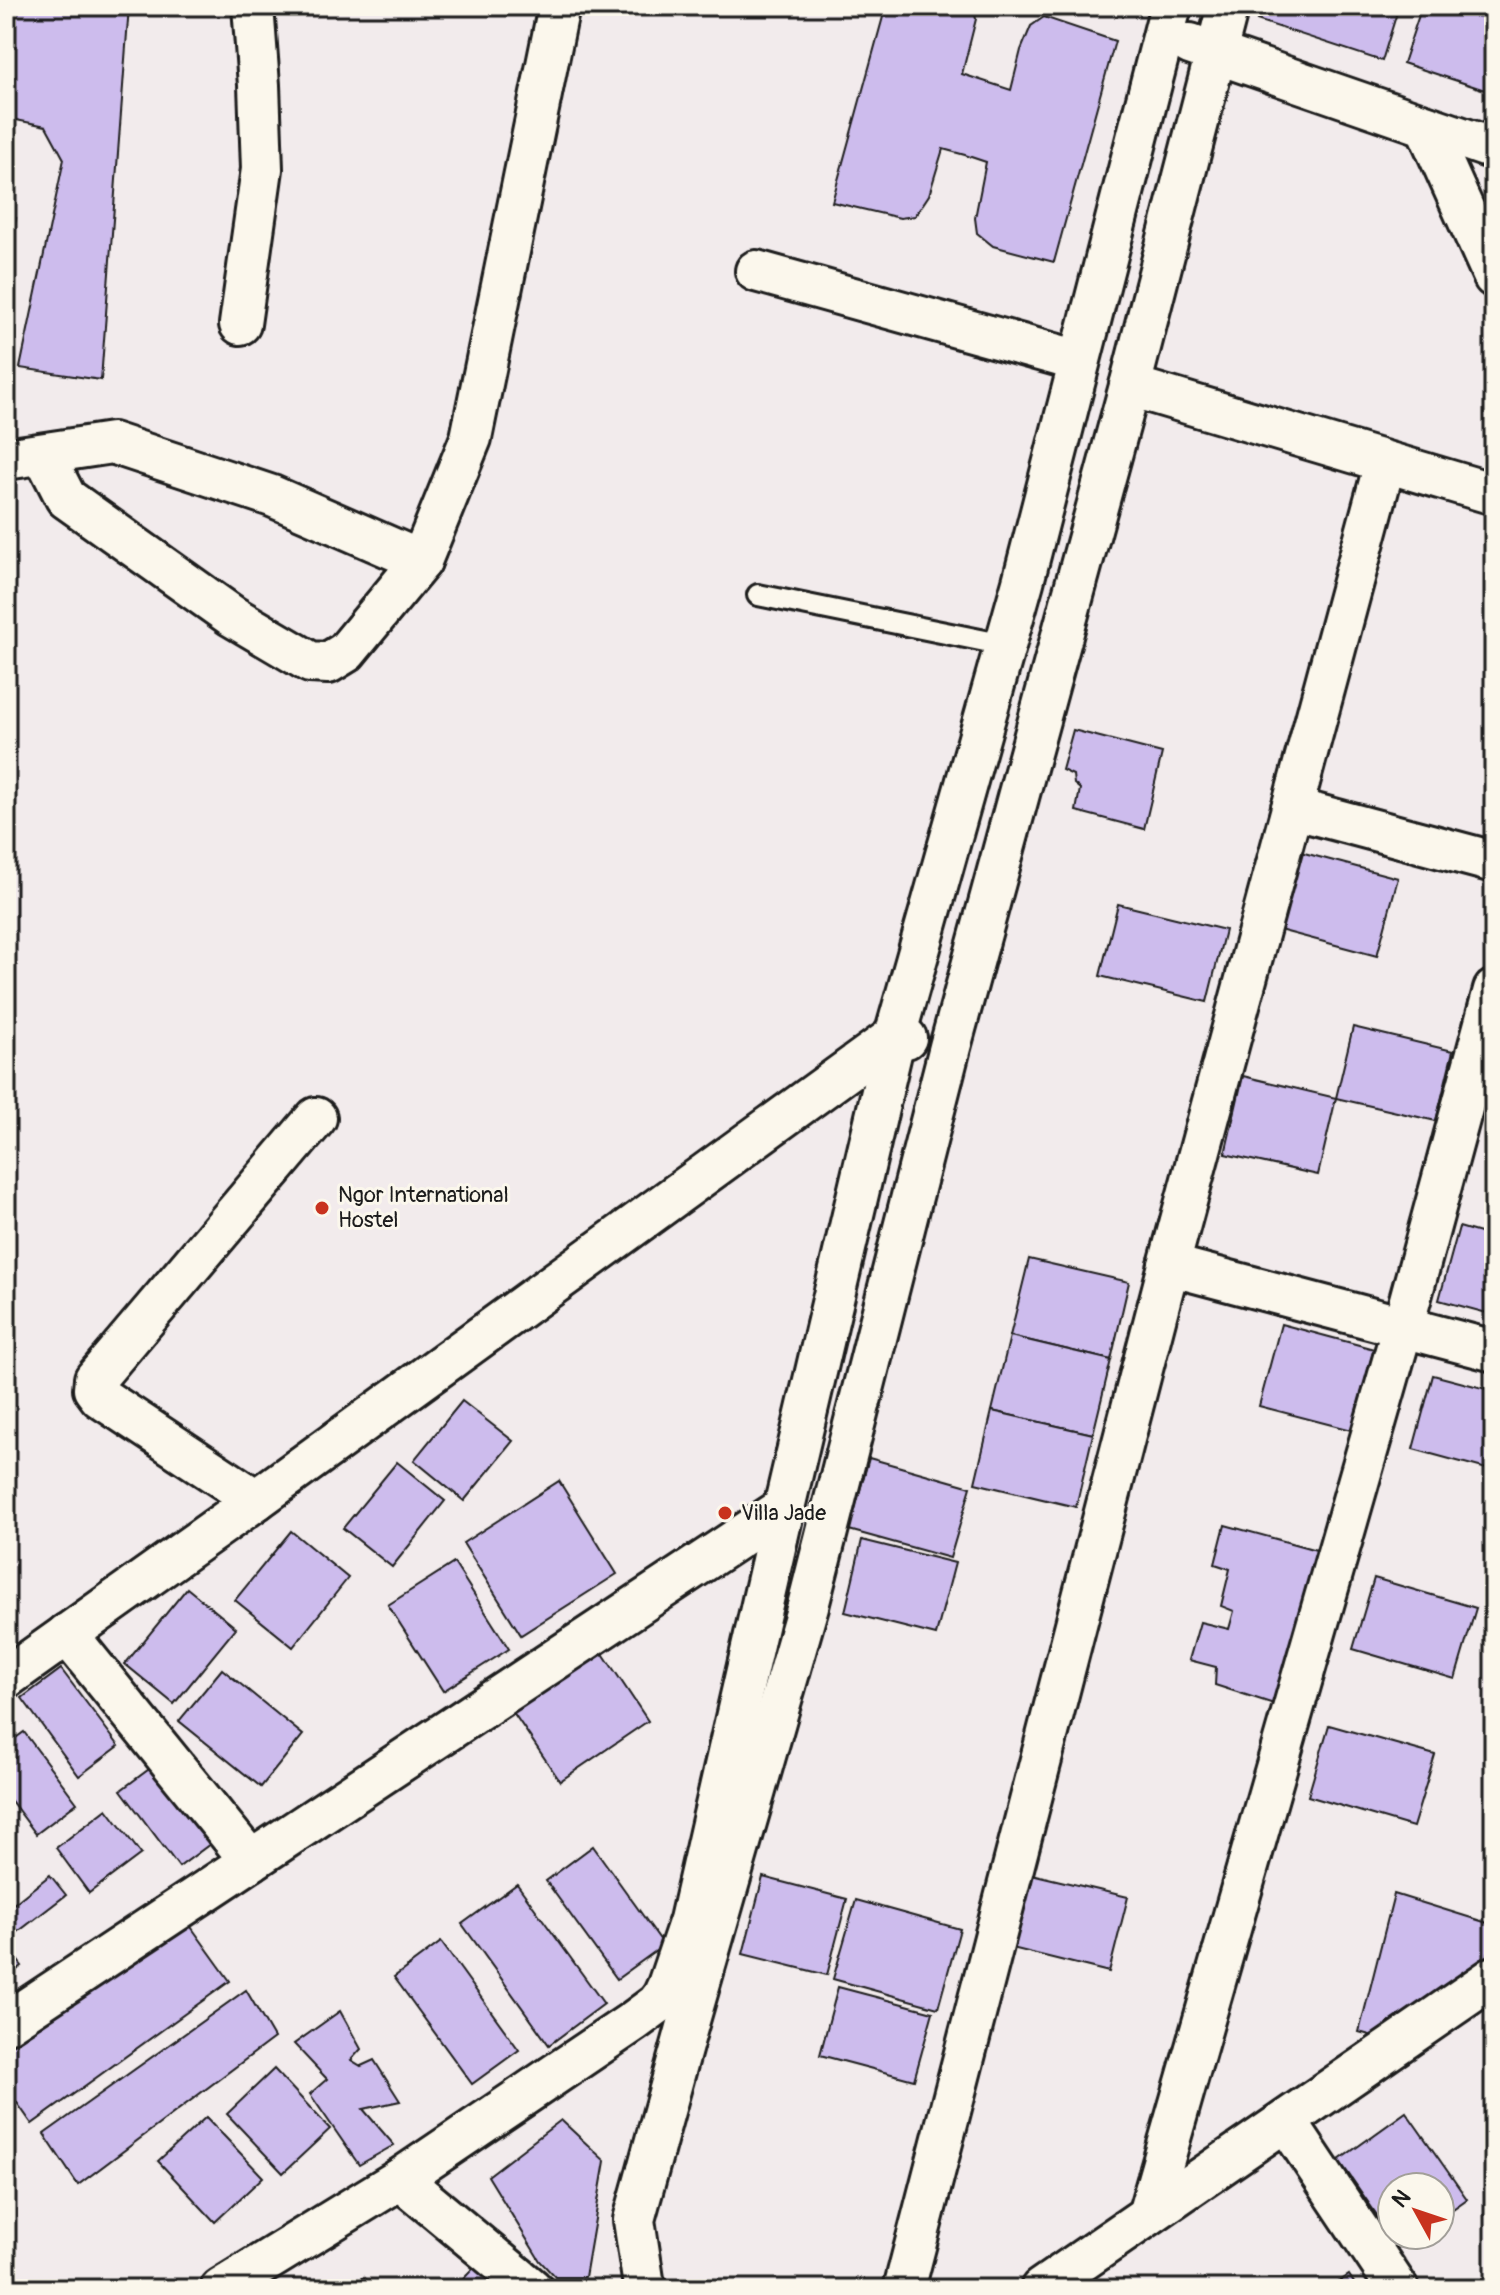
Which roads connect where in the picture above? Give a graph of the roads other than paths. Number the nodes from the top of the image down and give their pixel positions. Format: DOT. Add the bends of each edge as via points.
graph roads {
  1 [pos="253,6"];
  2 [pos="559,6"];
  3 [pos="1228,6"];
  4 [pos="1168,21"];
  5 [pos="1216,53"];
  6 [pos="1426,126"];
  7 [pos="1494,149"];
  8 [pos="756,271"];
  9 [pos="1494,277"];
  10 [pos="240,324"];
  11 [pos="1079,361"];
  12 [pos="1130,386"];
  13 [pos="25,457"];
  14 [pos="1385,463"];
  15 [pos="1494,494"];
  16 [pos="421,561"];
  17 [pos="758,595"];
  18 [pos="1005,645"];
  19 [pos="1292,808"];
  20 [pos="1494,862"];
  21 [pos="1494,990"];
  22 [pos="895,1036"];
  23 [pos="950,1047"];
  24 [pos="316,1118"];
  25 [pos="1169,1265"];
  26 [pos="1403,1326"];
  27 [pos="1494,1351"];
  28 [pos="256,1500"];
  29 [pos="784,1508"];
  30 [pos="67,1634"];
  31 [pos="6,1678"];
  32 [pos="251,1861"];
  33 [pos="1494,1977"];
  34 [pos="6,2023"];
  35 [pos="1286,2121"];
  36 [pos="400,2179"];
  37 [pos="1148,2215"];
  38 [pos="221,2289"];
  39 [pos="532,2289"];
  40 [pos="647,2289"];
  41 [pos="904,2289"];
  42 [pos="1041,2289"];
  43 [pos="1398,2289"];
  1 -- 10 [label="street" via="262,169"];
  2 -- 16 [label="street" via="471,438"];
  3 -- 5 [label="street"];
  4 -- 5 [label="street"];
  4 -- 11 [label="street"];
  5 -- 6 [label="street"];
  5 -- 12 [label="street"];
  6 -- 7 [label="street"];
  6 -- 9 [label="street"];
  8 -- 11 [label="street"];
  11 -- 18 [label="street"];
  12 -- 14 [label="street"];
  12 -- 23 [label="street"];
  13 -- 16 [label="street" via="112,443 272,496"];
  13 -- 16 [label="street" via="66,498 232,616 310,662 328,663 346,652"];
  14 -- 15 [label="street"];
  14 -- 19 [label="street"];
  17 -- 18 [label="lane"];
  18 -- 22 [label="street"];
  19 -- 20 [label="street"];
  19 -- 25 [label="street"];
  21 -- 26 [label="street"];
  22 -- 23 [label="street"];
  22 -- 28 [label="street"];
  22 -- 29 [label="street"];
  23 -- 40 [label="street" via="808,1606 634,2220"];
  24 -- 28 [label="street" via="95,1379 100,1397"];
  25 -- 26 [label="street"];
  25 -- 41 [label="street"];
  26 -- 27 [label="street"];
  26 -- 37 [label="street"];
  28 -- 30 [label="street"];
  29 -- 32 [label="street"];
  29 -- 36 [label="street" via="690,1920 663,1996"];
  30 -- 31 [label="street"];
  30 -- 32 [label="street"];
  32 -- 34 [label="street"];
  33 -- 35 [label="street"];
  35 -- 37 [label="street"];
  35 -- 43 [label="street"];
  36 -- 38 [label="street"];
  36 -- 39 [label="street"];
  37 -- 42 [label="street"];
}
